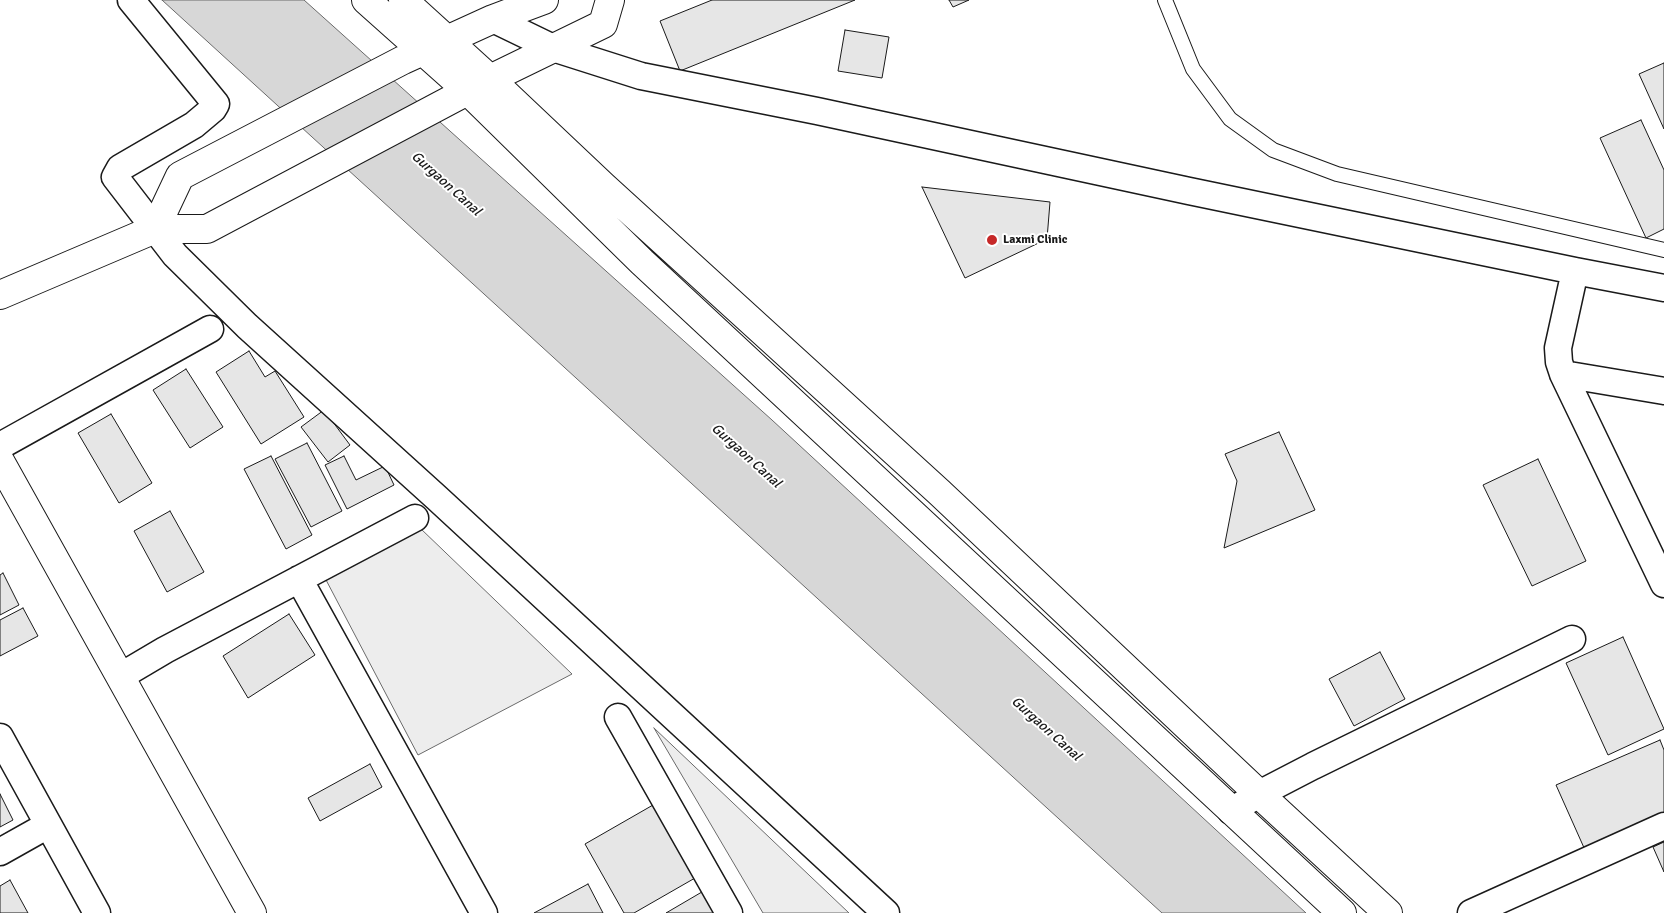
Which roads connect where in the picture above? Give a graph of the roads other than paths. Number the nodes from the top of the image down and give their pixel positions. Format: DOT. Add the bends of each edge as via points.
graph roads {
  1 [pos="131,0"];
  2 [pos="366,0"];
  3 [pos="403,0"];
  4 [pos="544,0"];
  5 [pos="610,0"];
  6 [pos="1165,0"];
  7 [pos="493,19"];
  8 [pos="553,48"];
  9 [pos="425,50"];
  10 [pos="480,85"];
  11 [pos="155,229"];
  12 [pos="1664,250"];
  13 [pos="1575,271"];
  14 [pos="1664,288"];
  15 [pos="0,293"];
  16 [pos="210,330"];
  17 [pos="1563,374"];
  18 [pos="1664,391"];
  19 [pos="0,446"];
  20 [pos="0,461"];
  21 [pos="415,518"];
  22 [pos="299,579"];
  23 [pos="1664,584"];
  24 [pos="1572,639"];
  25 [pos="121,676"];
  26 [pos="618,717"];
  27 [pos="0,737"];
  28 [pos="1259,794"];
  29 [pos="1231,811"];
  30 [pos="48,825"];
  31 [pos="1664,826"];
  32 [pos="0,852"];
  33 [pos="97,913"];
  34 [pos="252,913"];
  35 [pos="484,913"];
  36 [pos="729,913"];
  37 [pos="886,913"];
  38 [pos="1342,913"];
  39 [pos="1388,913"];
  40 [pos="1471,913"];
  1 -- 11 [label="street" via="216,104 194,125 120,168 116,177"];
  2 -- 9 [label="main road"];
  3 -- 9 [label="main road"];
  4 -- 7 [label="main road"];
  5 -- 8 [label="main road" via="603,24"];
  6 -- 12 [label="lane" via="1193,69 1230,119 1273,150 1337,174"];
  7 -- 8 [label="street"];
  7 -- 9 [label="main road"];
  8 -- 10 [label="main road"];
  8 -- 13 [label="street" via="641,76"];
  9 -- 10 [label="main road"];
  9 -- 11 [label="main road" via="180,176"];
  10 -- 11 [label="main road" via="207,229"];
  10 -- 28 [label="main road" via="625,206 939,492"];
  10 -- 29 [label="main road" via="642,262"];
  11 -- 15 [label="main road"];
  11 -- 37 [label="street" via="175,255 247,326"];
  13 -- 14 [label="street"];
  13 -- 17 [label="street" via="1558,348"];
  16 -- 19 [label="street"];
  17 -- 18 [label="street"];
  17 -- 23 [label="street"];
  20 -- 25 [label="main road"];
  21 -- 22 [label="street"];
  22 -- 25 [label="street"];
  22 -- 35 [label="street"];
  24 -- 28 [label="street"];
  25 -- 34 [label="main road"];
  26 -- 36 [label="street"];
  27 -- 30 [label="street"];
  28 -- 29 [label="street"];
  28 -- 39 [label="main road"];
  29 -- 38 [label="main road"];
  30 -- 32 [label="street"];
  30 -- 33 [label="street"];
  31 -- 40 [label="street"];
}
